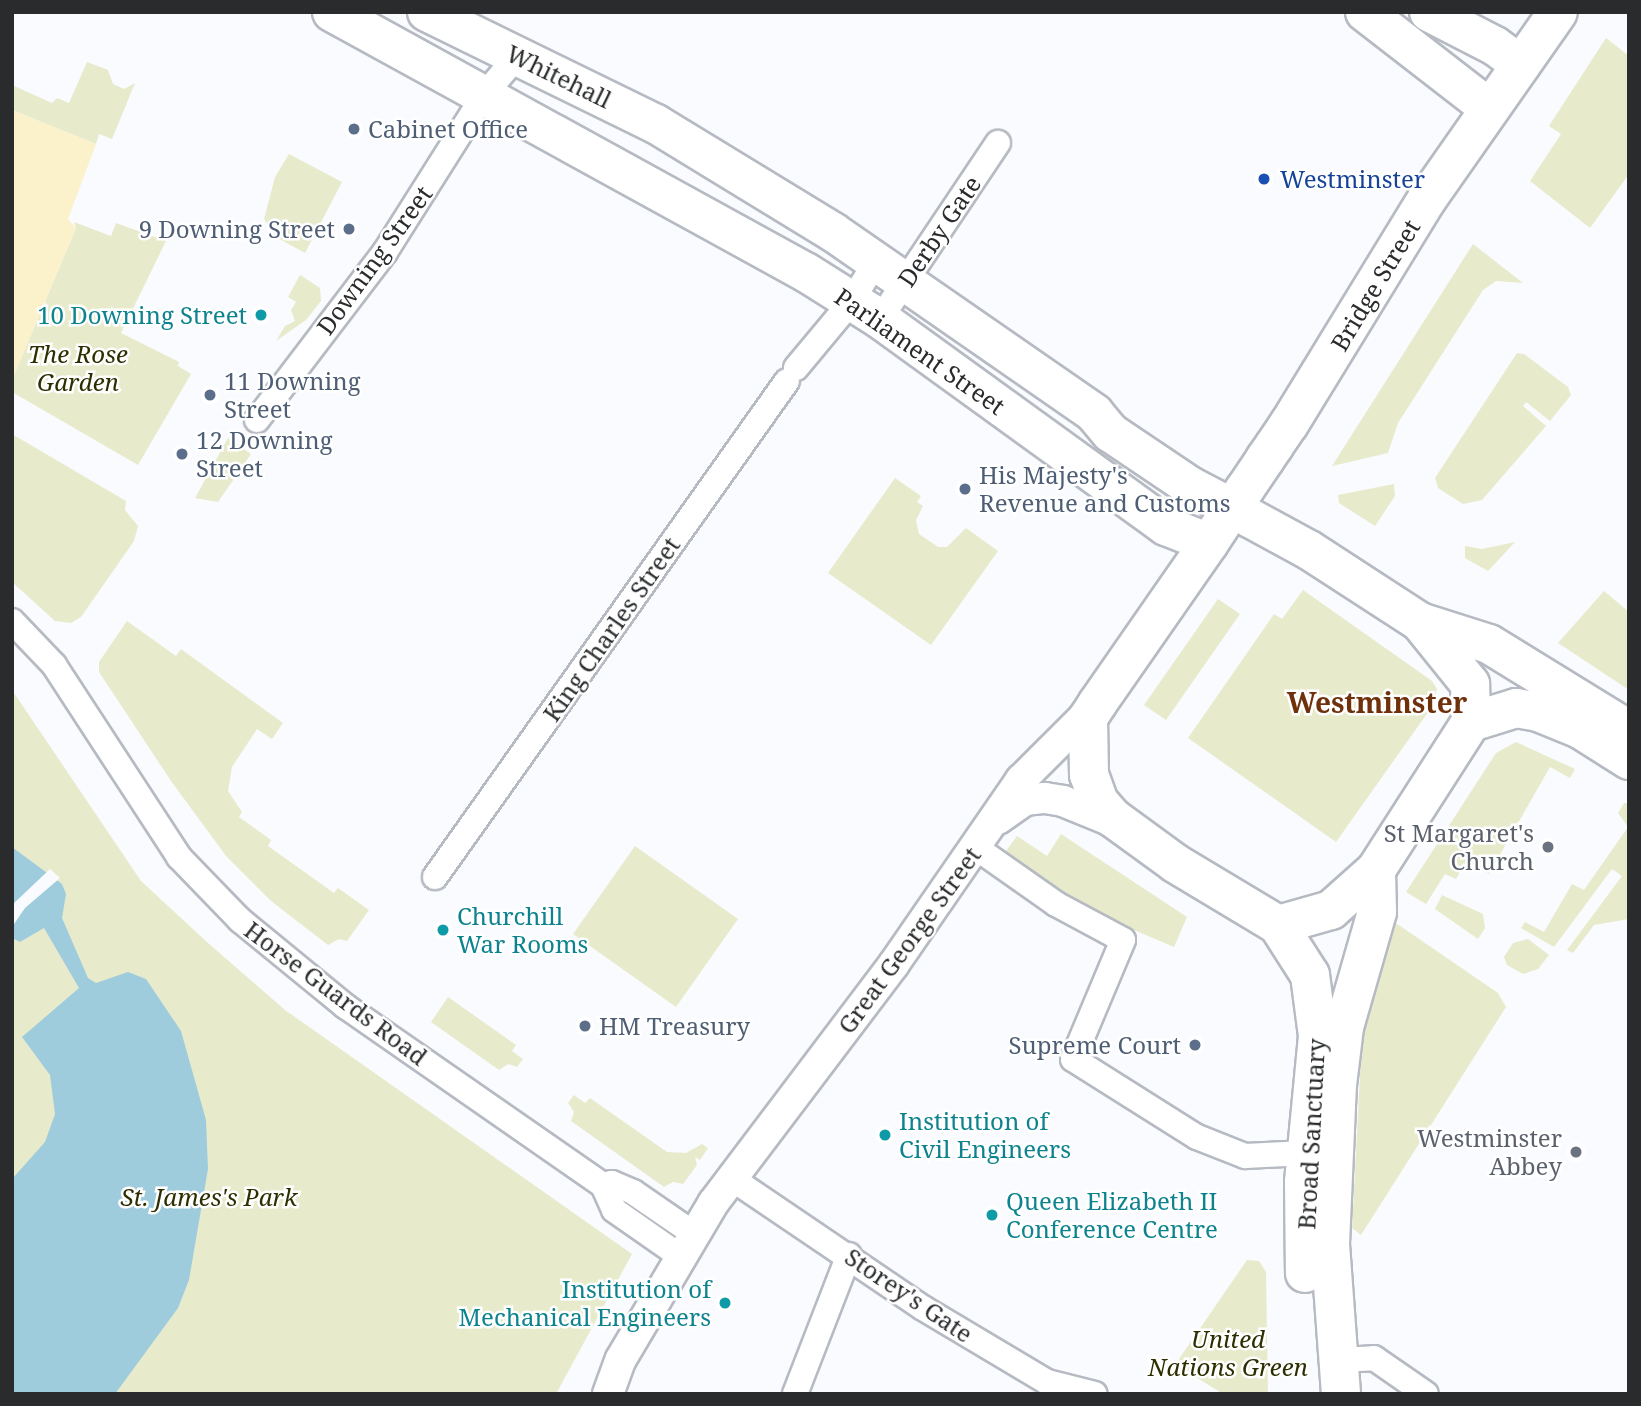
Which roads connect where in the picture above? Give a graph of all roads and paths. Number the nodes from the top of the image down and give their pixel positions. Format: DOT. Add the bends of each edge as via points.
graph roads {
  1 [pos="332,12"];
  2 [pos="427,12"];
  3 [pos="1365,12"];
  4 [pos="1429,12"];
  5 [pos="1558,12"];
  6 [pos="518,55"];
  7 [pos="1521,65"];
  8 [pos="485,94"];
  9 [pos="1490,109"];
  10 [pos="998,143"];
  11 [pos="689,144"];
  12 [pos="664,192"];
  13 [pos="891,271"];
  14 [pos="865,311"];
  15 [pos="257,421"];
  16 [pos="1242,505"];
  17 [pos="1166,526"];
  18 [pos="1209,543"];
  19 [pos="12,621"];
  20 [pos="1420,622"];
  21 [pos="1148,632"];
  22 [pos="1097,704"];
  23 [pos="1471,722"];
  24 [pos="1629,730"];
  25 [pos="1629,760"];
  26 [pos="1126,827"];
  27 [pos="984,835"];
  28 [pos="1376,870"];
  29 [pos="435,877"];
  30 [pos="1278,925"];
  31 [pos="1306,1153"];
  32 [pos="731,1178"];
  33 [pos="687,1245"];
  34 [pos="849,1255"];
  35 [pos="1340,1377"];
  36 [pos="1044,1388"];
  37 [pos="608,1394"];
  38 [pos="795,1394"];
  39 [pos="1095,1394"];
  40 [pos="1315,1394"];
  41 [pos="1426,1394"];
  1 -- 8 [label="main road, Whitehall"];
  2 -- 6 [label="main road, Whitehall"];
  3 -- 9 [label="main road"];
  4 -- 7 [label="main road"];
  5 -- 7 [label="main road, Bridge Street"];
  6 -- 8 [label="street, Downing Street"];
  6 -- 11 [label="main road, Whitehall"];
  7 -- 9 [label="main road, Bridge Street"];
  8 -- 12 [label="main road, Whitehall"];
  8 -- 15 [label="street, Downing Street" via="385,252"];
  9 -- 16 [label="main road, Bridge Street" via="1427,199"];
  10 -- 13 [label="street, Derby Gate"];
  11 -- 13 [label="main road, Parliament Street"];
  12 -- 14 [label="main road, Parliament Street"];
  13 -- 14 [label="street, King Charles Street"];
  13 -- 14 [label="street, Derby Gate"];
  13 -- 16 [label="main road, Parliament Street" via="1094,413 1111,433"];
  14 -- 17 [label="main road, Parliament Street"];
  14 -- 29 [label="street, King Charles Street" via="791,374"];
  16 -- 18 [label="main road, Great George Street"];
  16 -- 20 [label="main road, Parliament Street"];
  16 -- 21 [label="main road" via="1175,625"];
  17 -- 18 [label="main road, Parliament Street"];
  17 -- 21 [label="main road, Great George Street" via="1170,555 1151,608"];
  18 -- 21 [label="main road, Great George Street"];
  19 -- 33 [label="street, Horse Guards Road" via="54,665 179,857 240,920 345,1006 603,1185 612,1183 633,1192"];
  20 -- 23 [label="main road" via="1470,684"];
  20 -- 24 [label="main road" via="1489,643"];
  21 -- 22 [label="main road, Great George Street"];
  22 -- 26 [label="main road" via="1086,729 1088,775 1099,802"];
  22 -- 27 [label="street, Great George Street" via="1059,737 1021,780"];
  23 -- 25 [label="main road" via="1516,708 1538,712 1580,729"];
  23 -- 28 [label="main road"];
  26 -- 27 [label="street" via="1063,800 1045,798 1025,800"];
  26 -- 30 [label="main road"];
  27 -- 31 [label="street" via="1056,904 1123,940 1073,1059 1197,1137 1245,1156"];
  27 -- 32 [label="street, Great George Street" via="894,964"];
  28 -- 30 [label="main road" via="1331,910"];
  28 -- 35 [label="main road, Broad Sanctuary" via="1377,912 1344,1027 1337,1085 1330,1244"];
  30 -- 31 [label="main road, Broad Sanctuary" via="1310,975 1317,1027"];
  31 -- 40 [label="main road, Broad Sanctuary" via="1305,1266"];
  32 -- 33 [label="street, Great George Street"];
  32 -- 34 [label="street, Storey's Gate"];
  33 -- 37 [label="street, Great George Street" via="621,1359"];
  34 -- 36 [label="street, Storey's Gate"];
  34 -- 38 [label="street"];
  35 -- 41 [label="street" via="1374,1358"];
  36 -- 39 [label="street, Storey's Gate"];
}
